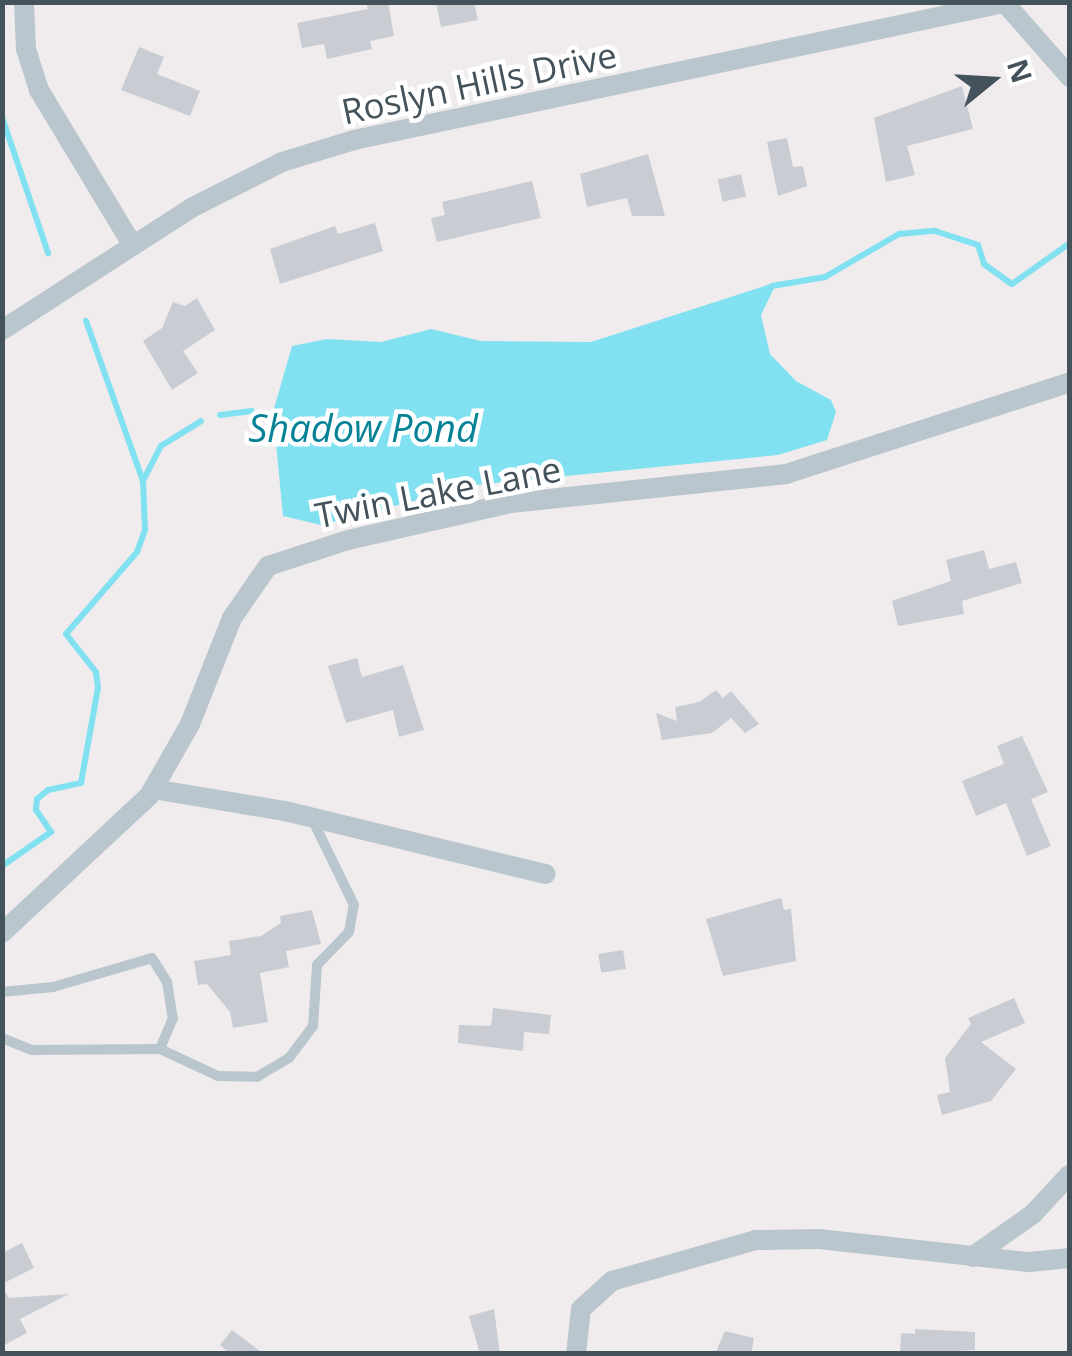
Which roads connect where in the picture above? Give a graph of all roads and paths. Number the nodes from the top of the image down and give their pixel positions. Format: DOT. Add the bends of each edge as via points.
graph roads {
  1 [pos="24,2"];
  2 [pos="1006,3"];
  3 [pos="1070,77"];
  4 [pos="133,246"];
  5 [pos="2,330"];
  6 [pos="1070,382"];
  7 [pos="153,790"];
  8 [pos="310,816"];
  9 [pos="545,874"];
  10 [pos="2,934"];
  11 [pos="2,992"];
  12 [pos="2,1038"];
  13 [pos="160,1049"];
  14 [pos="1070,1174"];
  15 [pos="966,1258"];
  16 [pos="1070,1258"];
  17 [pos="576,1354"];
  1 -- 4 [label="street" via="26,49 39,90"];
  2 -- 3 [label="street"];
  2 -- 4 [label="street, Roslyn Hills Drive" via="354,140 242,180"];
  4 -- 5 [label="street, Roslyn Hills Drive"];
  6 -- 7 [label="street, Twin Lake Lane" via="786,474 511,503 286,558 248,589"];
  7 -- 8 [label="street"];
  7 -- 10 [label="street, Twin Lake Lane" via="120,829"];
  8 -- 9 [label="street"];
  8 -- 13 [label="lane" via="354,905 349,932 316,966 313,1026 289,1058 257,1077 218,1076"];
  11 -- 13 [label="lane" via="53,987 152,958 167,982 172,1018"];
  12 -- 13 [label="lane" via="31,1050"];
  14 -- 15 [label="street" via="1002,1240"];
  15 -- 16 [label="street"];
  15 -- 17 [label="street" via="781,1238 703,1251 594,1293 574,1327"];
}
